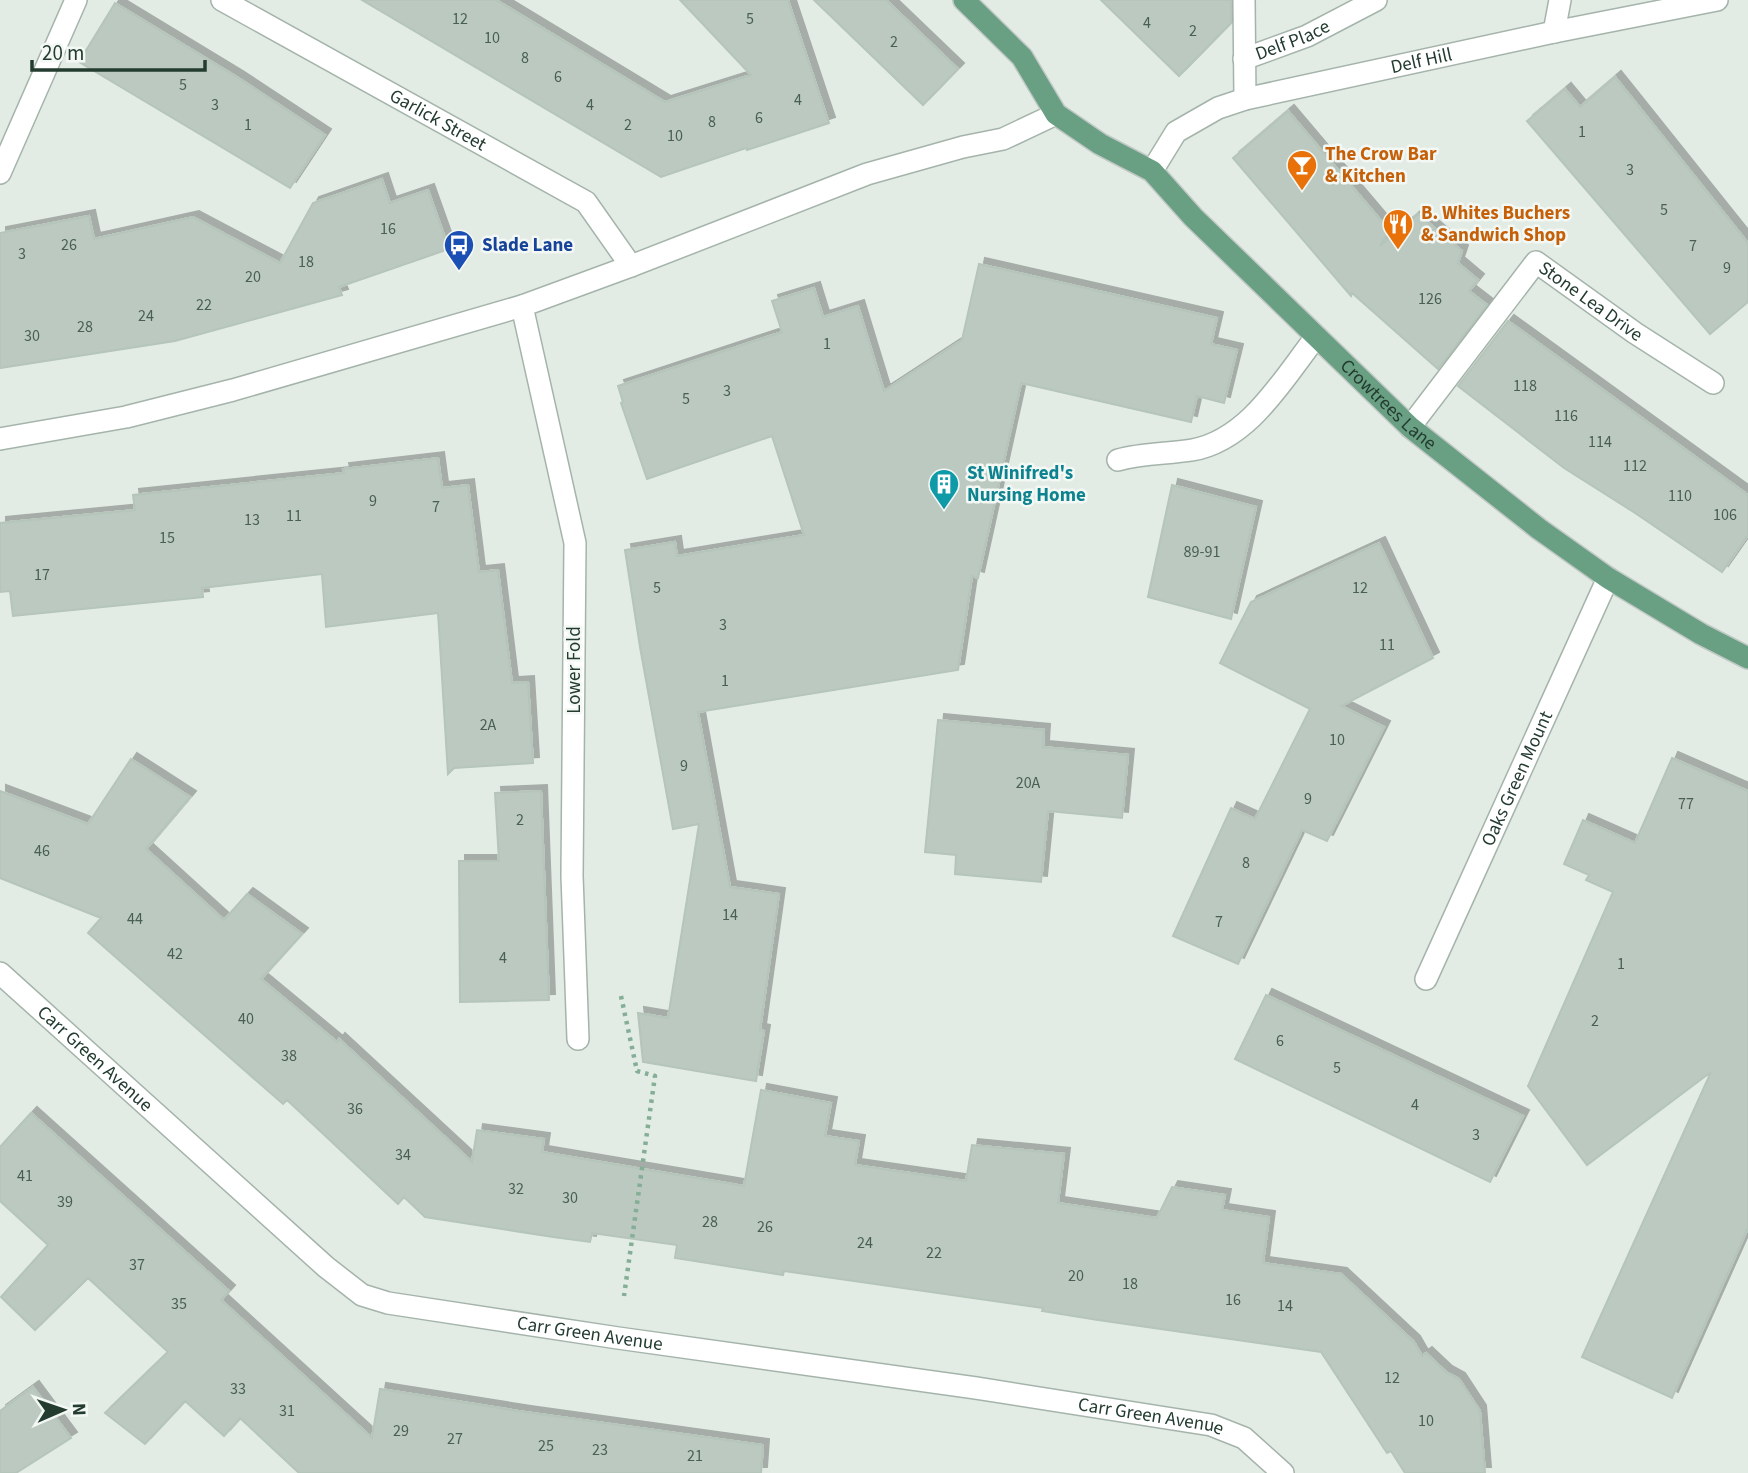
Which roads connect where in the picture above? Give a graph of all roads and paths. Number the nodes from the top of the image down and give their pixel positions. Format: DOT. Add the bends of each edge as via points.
graph roads {
  1 [pos="76,0"];
  2 [pos="222,0"];
  3 [pos="964,0"];
  4 [pos="1244,0"];
  5 [pos="1377,0"];
  6 [pos="1560,0"];
  7 [pos="1717,0"];
  8 [pos="1554,32"];
  9 [pos="1244,59"];
  10 [pos="1245,100"];
  11 [pos="1056,114"];
  12 [pos="1152,171"];
  13 [pos="0,173"];
  14 [pos="631,266"];
  15 [pos="522,306"];
  16 [pos="1316,337"];
  17 [pos="1713,383"];
  18 [pos="1410,427"];
  19 [pos="0,439"];
  20 [pos="1118,460"];
  21 [pos="1608,579"];
  22 [pos="1748,659"];
  23 [pos="575,972"];
  24 [pos="0,974"];
  25 [pos="1426,979"];
  26 [pos="578,1040"];
  27 [pos="618,1338"];
  28 [pos="1283,1473"];
  1 -- 13 [label="street"];
  2 -- 14 [label="street, Garlick Street" via="586,202"];
  3 -- 11 [label="main road" via="1023,57"];
  4 -- 9 [label="street"];
  5 -- 9 [label="street, Delf Place" via="1307,36"];
  6 -- 8 [label="street"];
  7 -- 8 [label="street, Delf Hill"];
  8 -- 10 [label="street, Delf Hill"];
  9 -- 10 [label="street"];
  10 -- 12 [label="street, Delf Hill" via="1209,112 1176,132"];
  11 -- 12 [label="main road, Crowtrees Lane"];
  11 -- 14 [label="street" via="1003,139 867,174"];
  12 -- 16 [label="main road, Crowtrees Lane"];
  14 -- 15 [label="street"];
  15 -- 19 [label="street" via="220,394 126,417"];
  15 -- 23 [label="street, Lower Fold" via="575,543"];
  16 -- 18 [label="main road, Crowtrees Lane"];
  16 -- 20 [label="street" via="1233,434 1194,450"];
  17 -- 18 [label="street, Stone Lea Drive" via="1536,262"];
  18 -- 21 [label="main road, Crowtrees Lane"];
  21 -- 22 [label="main road, Crowtrees Lane"];
  21 -- 25 [label="street, Oaks Green Mount"];
  23 -- 26 [label="street, Lower Fold"];
  23 -- 27 [label="path" via="618,982 637,1071 655,1076"];
  24 -- 27 [label="street, Carr Green Avenue" via="362,1295 388,1303"];
  27 -- 28 [label="street, Carr Green Avenue" via="1211,1424 1244,1438"];
}
